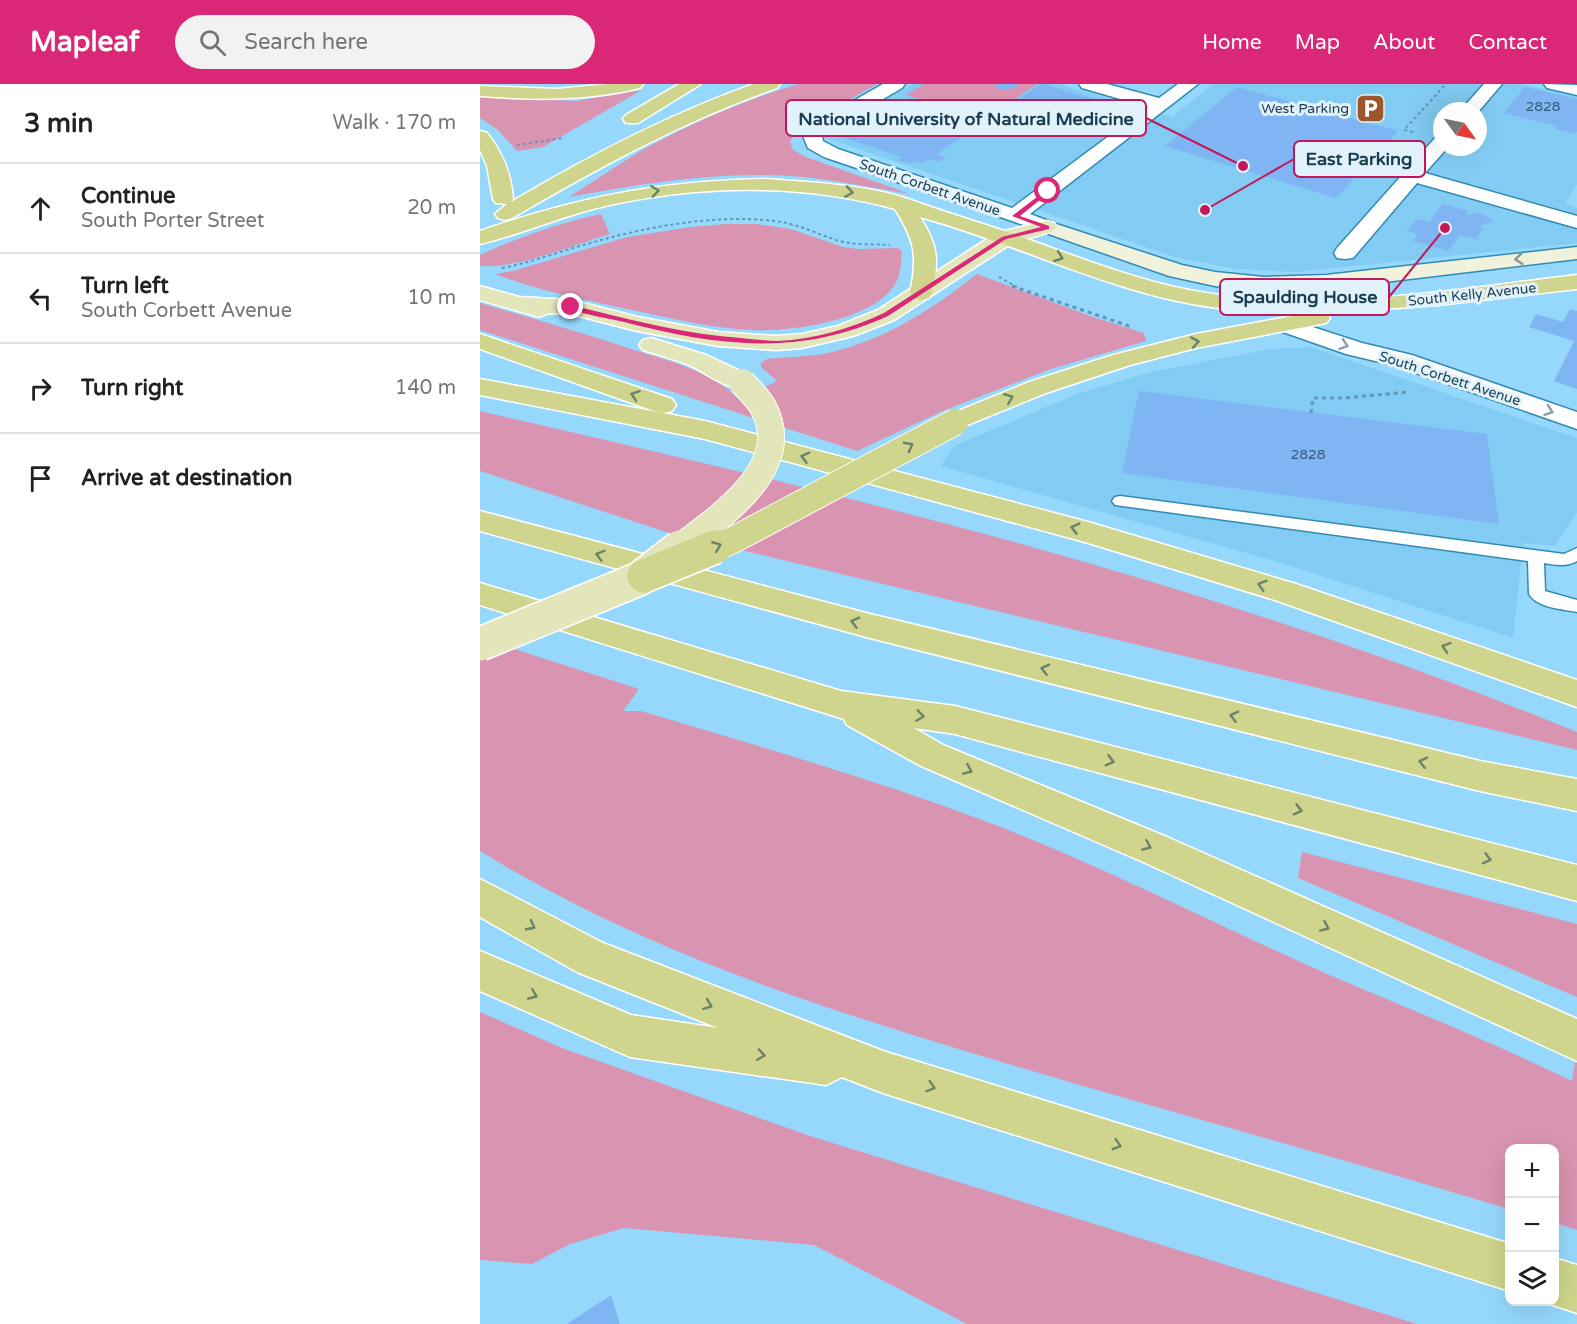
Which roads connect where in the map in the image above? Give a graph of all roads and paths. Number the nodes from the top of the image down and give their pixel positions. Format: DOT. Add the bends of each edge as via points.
graph roads {
  1 [pos="634,84"];
  2 [pos="771,84"];
  3 [pos="896,84"];
  4 [pos="1088,84"];
  5 [pos="1189,84"];
  6 [pos="1446,84"];
  7 [pos="1493,84"];
  8 [pos="1553,84"];
  9 [pos="703,86"];
  10 [pos="1577,90"];
  11 [pos="480,91"];
  12 [pos="1477,102"];
  13 [pos="1162,105"];
  14 [pos="620,127"];
  15 [pos="1405,129"];
  16 [pos="480,137"];
  17 [pos="568,146"];
  18 [pos="503,152"];
  19 [pos="593,152"];
  20 [pos="1433,153"];
  21 [pos="1413,176"];
  22 [pos="902,204"];
  23 [pos="1015,216"];
  24 [pos="1577,222"];
  25 [pos="1047,227"];
  26 [pos="480,228"];
  27 [pos="480,238"];
  28 [pos="1004,238"];
  29 [pos="897,244"];
  30 [pos="1345,252"];
  31 [pos="1577,253"];
  32 [pos="501,268"];
  33 [pos="992,272"];
  34 [pos="1326,282"];
  35 [pos="1577,282"];
  36 [pos="480,293"];
  37 [pos="921,293"];
  38 [pos="519,304"];
  39 [pos="1368,306"];
  40 [pos="1288,326"];
  41 [pos="1135,327"];
  42 [pos="480,341"];
  43 [pos="1429,369"];
  44 [pos="480,387"];
  45 [pos="1311,413"];
  46 [pos="1577,421"];
  47 [pos="705,430"];
  48 [pos="1120,501"];
  49 [pos="480,521"];
  50 [pos="1577,554"];
  51 [pos="1536,556"];
  52 [pos="644,576"];
  53 [pos="480,594"];
  54 [pos="1577,606"];
  55 [pos="480,644"];
  56 [pos="1577,694"];
  57 [pos="841,705"];
  58 [pos="1480,776"];
  59 [pos="1577,795"];
  60 [pos="1577,815"];
  61 [pos="1577,883"];
  62 [pos="480,897"];
  63 [pos="480,971"];
  64 [pos="1577,1040"];
  65 [pos="883,1072"];
  66 [pos="1489,1262"];
  67 [pos="1559,1284"];
  68 [pos="1577,1289"];
  1 -- 11 [label="highway" via="561,95"];
  2 -- 19 [label="highway"];
  3 -- 23 [label="street, South Corbett Avenue" via="818,129 812,136 815,144 831,153"];
  4 -- 13 [label="street"];
  5 -- 13 [label="street"];
  6 -- 15 [label="path"];
  7 -- 12 [label="street"];
  8 -- 10 [label="street"];
  9 -- 14 [label="highway"];
  13 -- 23 [label="street"];
  16 -- 18 [label="highway"];
  17 -- 18 [label="path"];
  17 -- 18 [label="highway" via="495,204"];
  17 -- 19 [label="highway"];
  19 -- 26 [label="highway"];
  20 -- 21 [label="street"];
  21 -- 24 [label="street"];
  21 -- 30 [label="street"];
  27 -- 22 [label="highway, South Corbett Avenue, one-way" via="597,201 700,185 778,184 842,191"];
  22 -- 28 [label="highway, South Corbett Avenue"];
  22 -- 37 [label="highway" via="926,246 927,268"];
  23 -- 25 [label="street, South Corbett Avenue"];
  25 -- 28 [label="main road"];
  25 -- 34 [label="street, South Corbett Avenue" via="1160,267 1200,276 1264,284"];
  28 -- 37 [label="main road"];
  28 -- 39 [label="highway, South Corbett Avenue, one-way" via="1111,276 1197,298 1244,304"];
  29 -- 32 [label="path" via="848,243 775,221 730,220 636,232"];
  31 -- 34 [label="street, South Kelly Avenue, one-way"];
  33 -- 41 [label="path" via="1008,284"];
  35 -- 39 [label="highway, South Kelly Avenue"];
  36 -- 38 [label="main road"];
  37 -- 38 [label="main road" via="886,315 845,331 776,343 695,335 571,307"];
  38 -- 52 [label="main road, bridge" via="697,360 742,382 769,417 771,443 764,465 744,495"];
  39 -- 40 [label="highway"];
  40 -- 43 [label="street, South Corbett Avenue, one-way"];
  52 -- 40 [label="highway, one-way, bridge" via="733,540 955,422 1056,379 1181,345"];
  47 -- 42 [label="highway, one-way" via="670,408"];
  43 -- 45 [label="path" via="1413,391 1344,399 1313,398"];
  43 -- 46 [label="street, South Corbett Avenue, one-way"];
  44 -- 47 [label="highway"];
  56 -- 47 [label="highway, one-way" via="1285,592 1088,532"];
  48 -- 51 [label="lane"];
  58 -- 49 [label="highway, one-way" via="870,626"];
  50 -- 51 [label="lane" via="1566,560"];
  51 -- 54 [label="lane" via="1537,594"];
  52 -- 55 [label="main road, bridge"];
  53 -- 57 [label="highway"];
  57 -- 61 [label="highway, one-way" via="954,720"];
  57 -- 64 [label="highway, one-way" via="931,755 1154,849"];
  58 -- 59 [label="highway"];
  58 -- 60 [label="highway"];
  62 -- 65 [label="highway, one-way" via="591,958"];
  63 -- 65 [label="highway, one-way" via="630,1036"];
  65 -- 66 [label="highway, one-way"];
  67 -- 68 [label="highway"];
}
